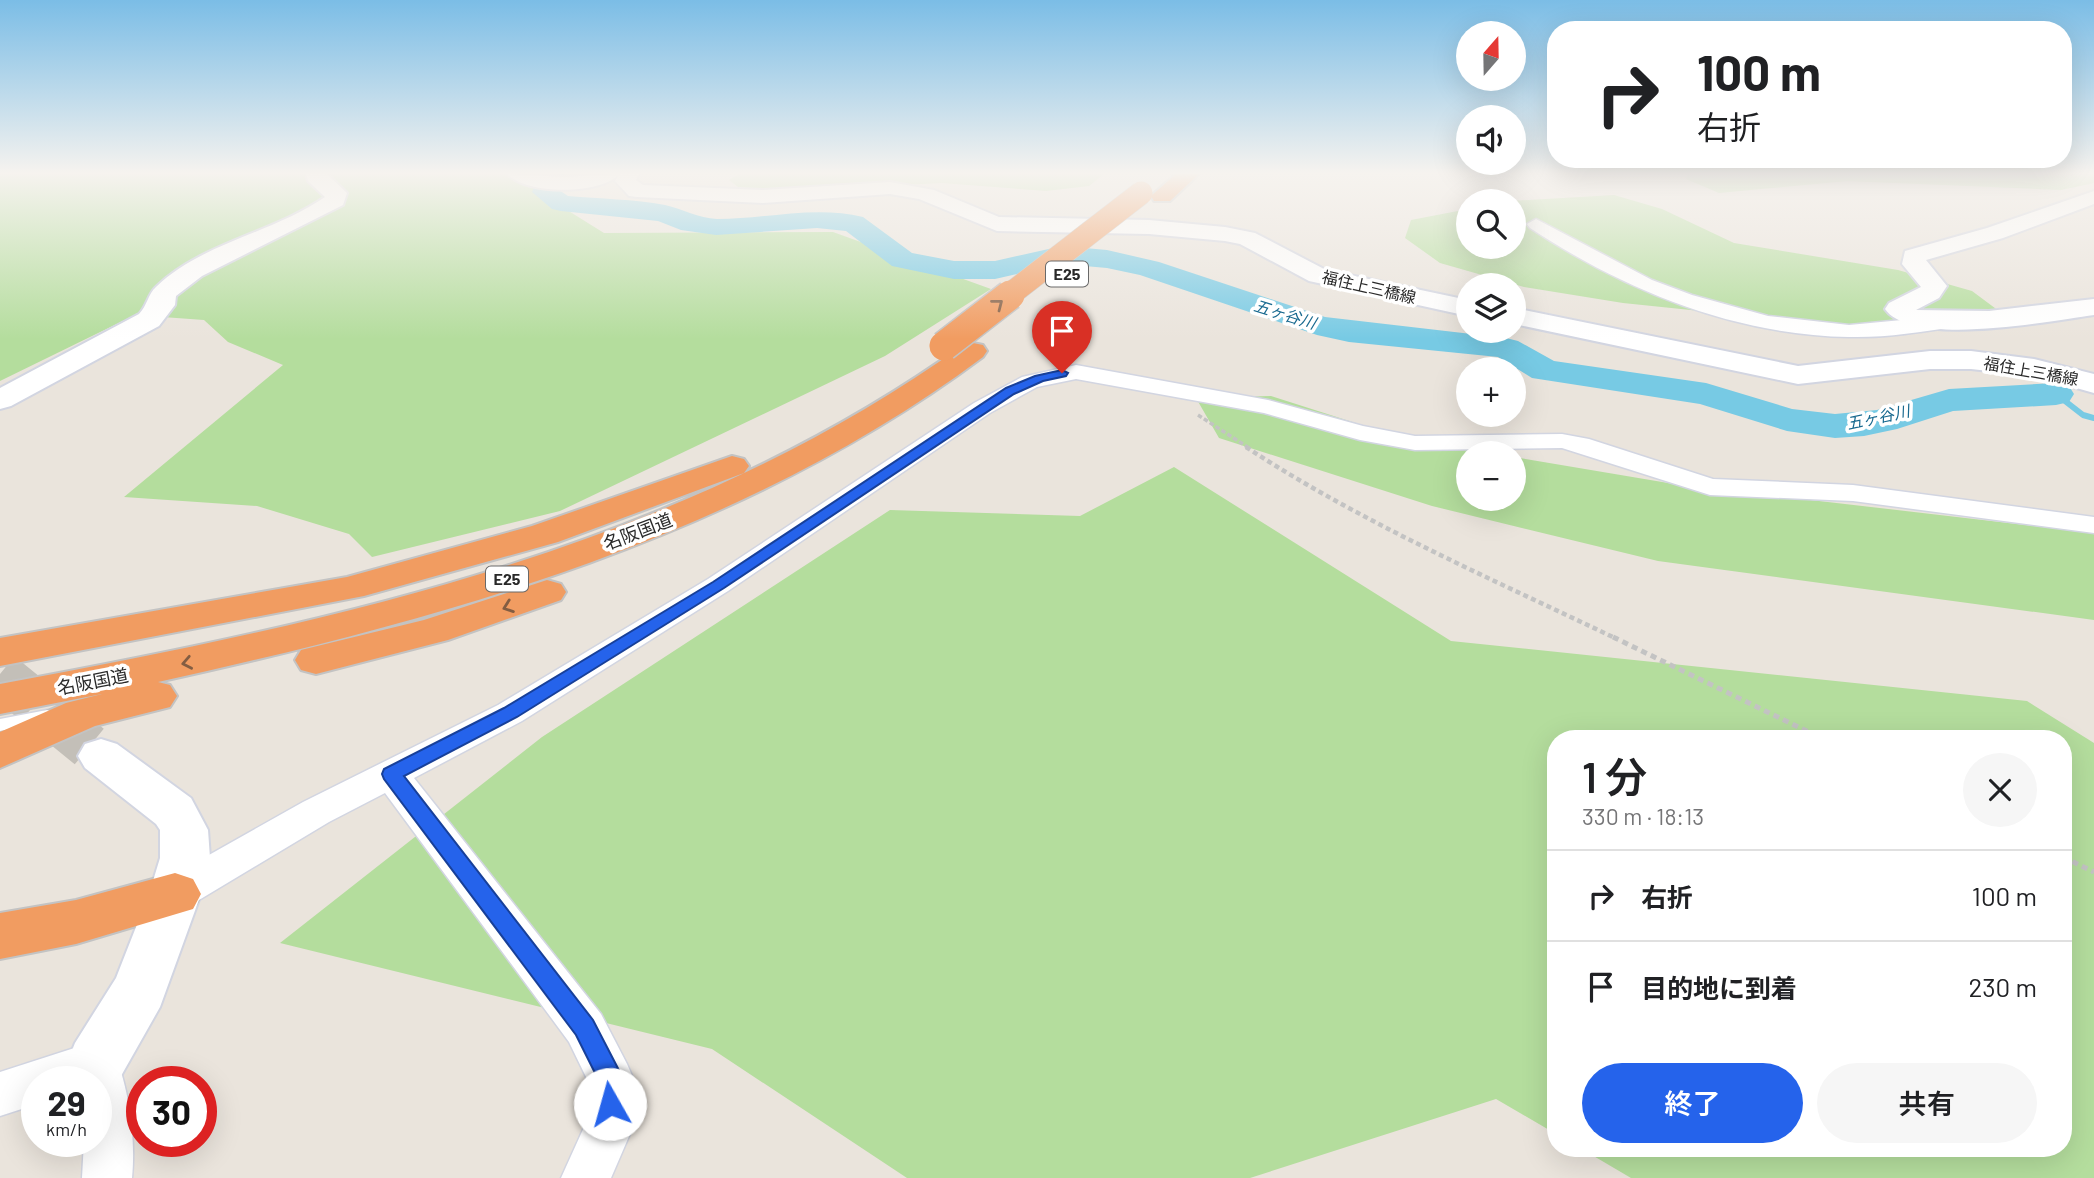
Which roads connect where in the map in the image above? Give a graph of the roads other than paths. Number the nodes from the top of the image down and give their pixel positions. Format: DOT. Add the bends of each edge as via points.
graph roads {
  1 [pos="280,229"];
  2 [pos="1106,229"];
  3 [pos="1170,229"];
  4 [pos="1544,229"];
  5 [pos="2006,229"];
  6 [pos="1456,305"];
  7 [pos="2094,307"];
  8 [pos="1526,318"];
  9 [pos="1966,320"];
  10 [pos="950,359"];
  11 [pos="2094,384"];
  12 [pos="0,400"];
  13 [pos="858,405"];
  14 [pos="2094,525"];
  15 [pos="0,652"];
  16 [pos="0,673"];
  17 [pos="0,699"];
  18 [pos="118,703"];
  19 [pos="0,725"];
  20 [pos="0,751"];
  21 [pos="101,757"];
  22 [pos="391,774"];
  23 [pos="170,903"];
  24 [pos="0,936"];
  25 [pos="0,951"];
  26 [pos="96,1063"];
  27 [pos="87,1066"];
  28 [pos="21,1087"];
  29 [pos="0,1094"];
  30 [pos="107,1178"];
  31 [pos="586,1178"];
  1 -- 12 [label="main road" via="193,271 164,293 162,305 149,320"];
  2 -- 10 [label="highway, 名阪国道 / E25"];
  3 -- 6 [label="main road, 福住上三橋線" via="1247,238 1318,276"];
  4 -- 9 [label="street" via="1639,281 1749,318 1851,331"];
  5 -- 9 [label="main road" via="1913,256 1914,264 1934,286 1915,303 1898,309 1899,313 1923,321"];
  7 -- 9 [label="main road"];
  8 -- 11 [label="main road, 福住上三橋線" via="1798,375 1832,376 1931,360 1990,362"];
  10 -- 13 [label="highway, 名阪国道 / E25"];
  10 -- 17 [label="highway, 名阪国道 / E25, one-way" via="882,416 780,472 628,537 536,570 326,632"];
  10 -- 18 [label="highway, one-way" via="874,428 788,485 609,568 434,631"];
  13 -- 15 [label="highway" via="693,482 462,559 284,601"];
  13 -- 16 [label="highway, 名阪国道 / E25" via="692,488 437,578 237,629"];
  14 -- 22 [label="street" via="1853,493 1710,486 1562,441 1415,443 1163,386 1076,372 1049,375 1010,391 707,592 510,713"];
  18 -- 19 [label="lane"];
  18 -- 20 [label="highway" via="34,733"];
  21 -- 23 [label="main road" via="174,811 184,830 185,858"];
  22 -- 23 [label="street" via="316,812"];
  22 -- 31 [label="street" via="585,1028 611,1080 609,1127"];
  23 -- 24 [label="highway"];
  23 -- 25 [label="highway"];
  23 -- 26 [label="main road" via="140,989"];
  26 -- 27 [label="street"];
  26 -- 30 [label="street" via="110,1152"];
  28 -- 29 [label="street"];
}
